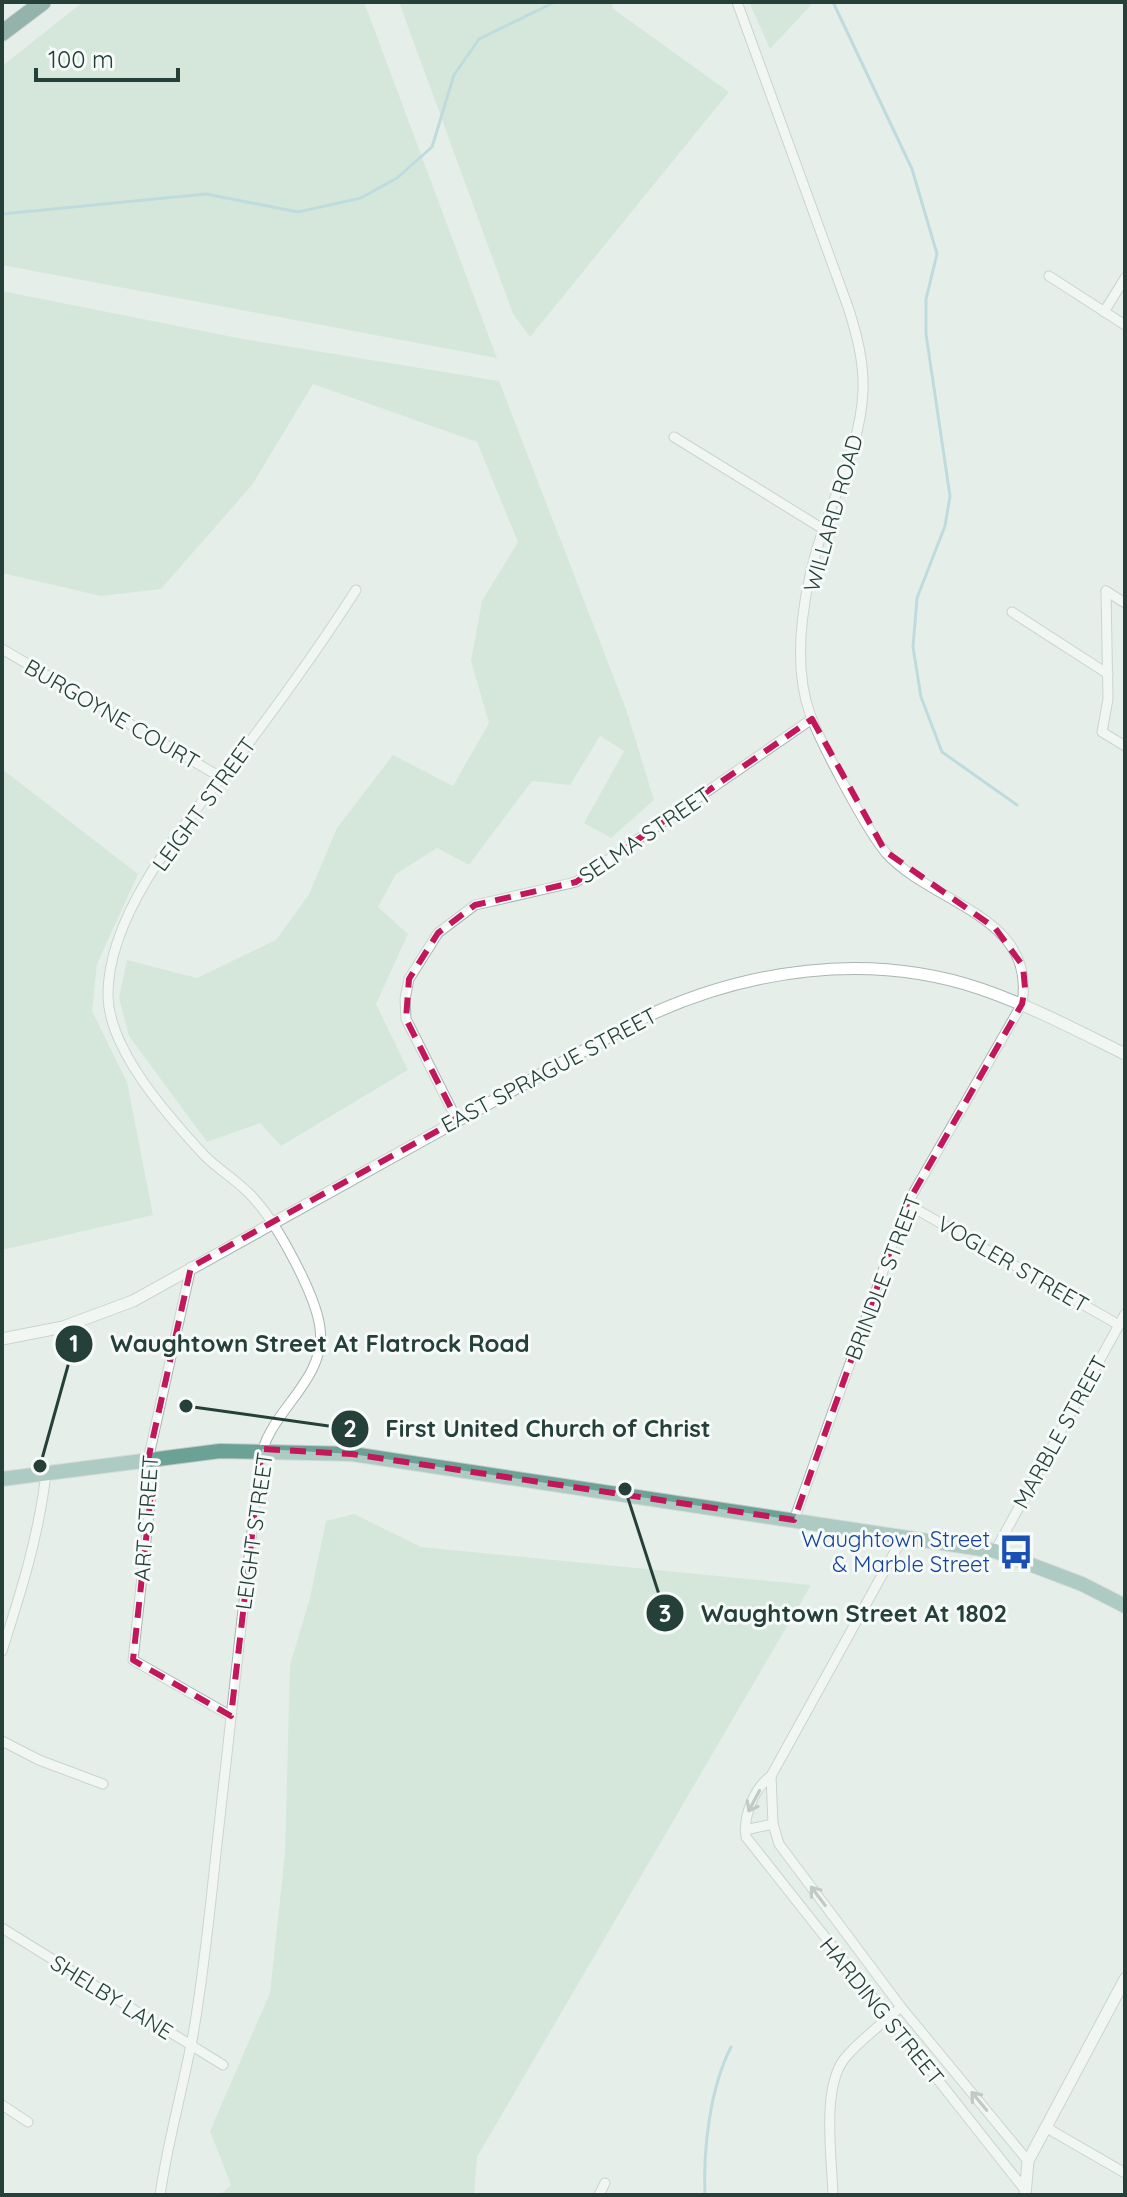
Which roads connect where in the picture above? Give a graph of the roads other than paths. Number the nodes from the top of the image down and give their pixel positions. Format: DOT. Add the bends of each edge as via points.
graph roads {
  1 [pos="43,2"];
  2 [pos="737,2"];
  3 [pos="2,33"];
  4 [pos="1049,276"];
  5 [pos="1125,278"];
  6 [pos="1104,312"];
  7 [pos="1125,325"];
  8 [pos="674,437"];
  9 [pos="823,529"];
  10 [pos="356,590"];
  11 [pos="1125,603"];
  12 [pos="1012,612"];
  13 [pos="2,649"];
  14 [pos="1108,674"];
  15 [pos="812,719"];
  16 [pos="1125,746"];
  17 [pos="222,778"];
  18 [pos="1022,1004"];
  19 [pos="1125,1054"];
  20 [pos="457,1120"];
  21 [pos="907,1204"];
  22 [pos="271,1223"];
  23 [pos="191,1267"];
  24 [pos="1125,1314"];
  25 [pos="1119,1325"];
  26 [pos="2,1339"];
  27 [pos="261,1449"];
  28 [pos="148,1460"];
  29 [pos="46,1473"];
  30 [pos="2,1479"];
  31 [pos="794,1520"];
  32 [pos="903,1537"];
  33 [pos="995,1551"];
  34 [pos="1125,1606"];
  35 [pos="2,1651"];
  36 [pos="231,1716"];
  37 [pos="2,1741"];
  38 [pos="771,1776"];
  39 [pos="103,1784"];
  40 [pos="773,1824"];
  41 [pos="745,1830"];
  42 [pos="2,1928"];
  43 [pos="1125,1979"];
  44 [pos="901,2007"];
  45 [pos="888,2018"];
  46 [pos="190,2046"];
  47 [pos="223,2065"];
  48 [pos="2,2105"];
  49 [pos="28,2122"];
  50 [pos="1047,2128"];
  51 [pos="1028,2161"];
  52 [pos="1125,2173"];
  53 [pos="605,2183"];
  54 [pos="1025,2192"];
  55 [pos="160,2195"];
  56 [pos="599,2195"];
  57 [pos="833,2195"];
  1 -- 3 [label="highway"];
  2 -- 9 [label="street, WILLARD ROAD" via="862,359 855,440"];
  4 -- 6 [label="street"];
  5 -- 6 [label="street"];
  6 -- 7 [label="street"];
  8 -- 9 [label="street"];
  9 -- 15 [label="street, WILLARD ROAD" via="800,648 803,692"];
  10 -- 17 [label="street, LEIGHT STREET"];
  11 -- 14 [label="street" via="1106,591"];
  12 -- 14 [label="street"];
  13 -- 17 [label="street, BURGOYNE COURT"];
  14 -- 16 [label="street" via="1102,732"];
  15 -- 18 [label="street, WILLARD ROAD" via="885,851 911,874 982,917 1007,941 1023,966"];
  15 -- 20 [label="street, SELMA STREET" via="576,882 475,905 438,933 409,979 406,1019"];
  17 -- 22 [label="street, LEIGHT STREET" via="179,832 132,909 114,955 108,997 120,1040 169,1117 256,1201"];
  18 -- 19 [label="street, EAST SPRAGUE STREET"];
  18 -- 20 [label="street, EAST SPRAGUE STREET" via="978,988 894,971 819,970 746,980 650,1015"];
  18 -- 21 [label="street, BRINDLE STREET"];
  20 -- 22 [label="street, EAST SPRAGUE STREET"];
  21 -- 25 [label="street, VOGLER STREET"];
  21 -- 31 [label="street, BRINDLE STREET"];
  22 -- 23 [label="street, EAST SPRAGUE STREET"];
  22 -- 27 [label="street, LEIGHT STREET" via="321,1328 317,1361"];
  23 -- 26 [label="street, EAST SPRAGUE STREET" via="99,1315"];
  23 -- 28 [label="street, ART STREET"];
  24 -- 25 [label="street, MARBLE STREET"];
  25 -- 33 [label="street, MARBLE STREET"];
  27 -- 28 [label="main road"];
  27 -- 31 [label="main road" via="352,1454"];
  27 -- 36 [label="street, LEIGHT STREET"];
  28 -- 29 [label="main road"];
  28 -- 36 [label="street, ART STREET" via="153,1475 133,1660"];
  29 -- 30 [label="main road"];
  29 -- 35 [label="street" via="30,1561"];
  31 -- 32 [label="main road"];
  32 -- 33 [label="main road"];
  32 -- 38 [label="street"];
  33 -- 34 [label="main road"];
  36 -- 46 [label="street, LEIGHT STREET"];
  37 -- 39 [label="street"];
  38 -- 40 [label="street"];
  38 -- 41 [label="street, one-way" via="747,1815"];
  40 -- 41 [label="street"];
  44 -- 40 [label="street, HARDING STREET, one-way" via="779,1844"];
  41 -- 45 [label="street, HARDING STREET" via="753,1850"];
  42 -- 46 [label="street, SHELBY LANE"];
  43 -- 50 [label="street"];
  44 -- 45 [label="street"];
  51 -- 44 [label="street, HARDING STREET, one-way"];
  45 -- 54 [label="street, HARDING STREET"];
  45 -- 57 [label="street" via="845,2058 836,2078 830,2124"];
  46 -- 47 [label="street, SHELBY LANE"];
  46 -- 55 [label="street, LEIGHT STREET"];
  48 -- 49 [label="street"];
  50 -- 51 [label="street"];
  50 -- 52 [label="street"];
  51 -- 54 [label="street"];
  53 -- 56 [label="street"];
}
